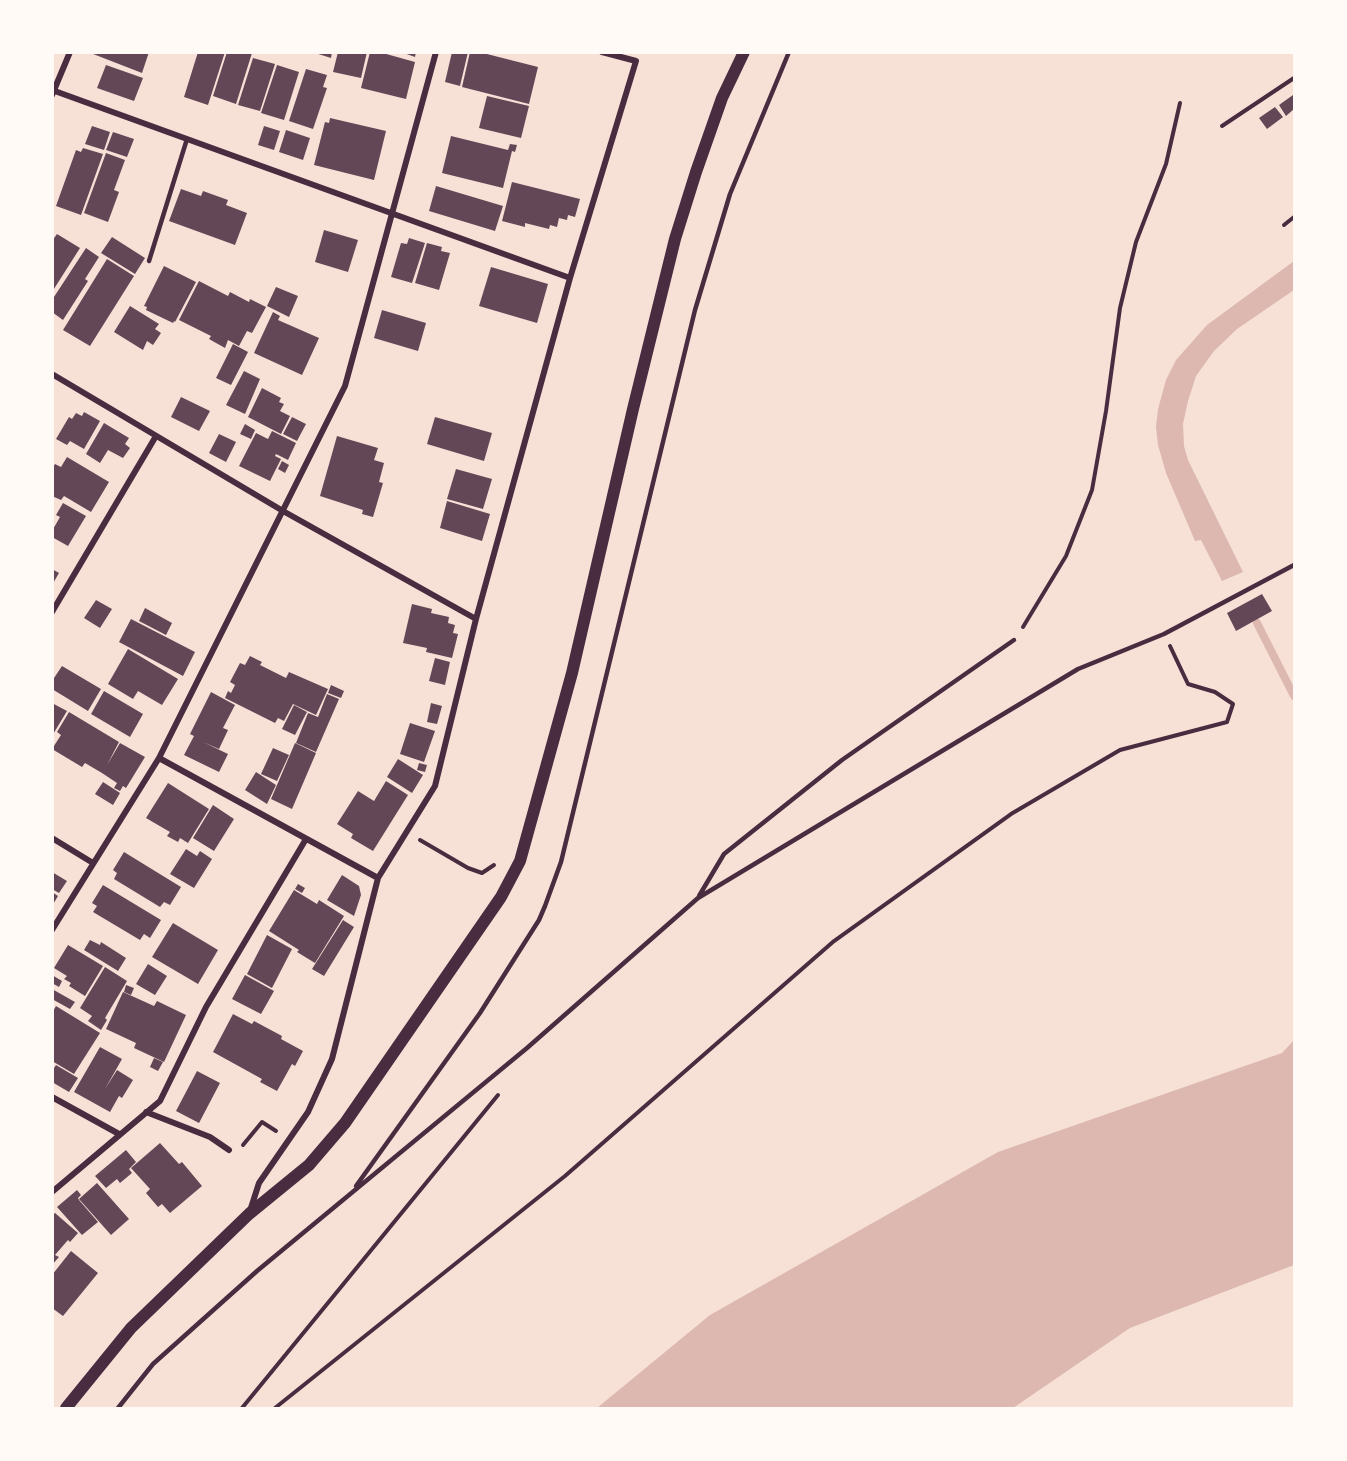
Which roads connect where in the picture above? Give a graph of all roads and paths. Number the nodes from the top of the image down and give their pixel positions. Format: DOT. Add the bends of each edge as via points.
graph roads {
  1 [pos="70,52"];
  2 [pos="436,52"];
  3 [pos="602,52"];
  4 [pos="744,52"];
  5 [pos="789,52"];
  6 [pos="1294,78"];
  7 [pos="53,92"];
  8 [pos="1180,103"];
  9 [pos="1222,126"];
  10 [pos="187,139"];
  11 [pos="393,213"];
  12 [pos="1294,217"];
  13 [pos="1284,225"];
  14 [pos="149,261"];
  15 [pos="570,278"];
  16 [pos="52,374"];
  17 [pos="156,436"];
  18 [pos="283,511"];
  19 [pos="1294,565"];
  20 [pos="52,612"];
  21 [pos="476,619"];
  22 [pos="1164,634"];
  23 [pos="1014,640"];
  24 [pos="159,758"];
  25 [pos="52,838"];
  26 [pos="306,839"];
  27 [pos="418,839"];
  28 [pos="93,863"];
  29 [pos="482,873"];
  30 [pos="378,878"];
  31 [pos="698,898"];
  32 [pos="52,930"];
  33 [pos="502,1090"];
  34 [pos="52,1097"];
  35 [pos="146,1112"];
  36 [pos="266,1125"];
  37 [pos="119,1134"];
  38 [pos="229,1150"];
  39 [pos="52,1192"];
  40 [pos="351,1193"];
  41 [pos="249,1214"];
  42 [pos="66,1408"];
  43 [pos="118,1408"];
  44 [pos="242,1408"];
  45 [pos="275,1408"];
  1 -- 7 [label="street"];
  2 -- 11 [label="street"];
  3 -- 15 [label="street" via="636,61"];
  4 -- 41 [label="main road" via="722,98 675,239 573,673 520,861 501,897 345,1123 309,1165"];
  5 -- 40 [label="lane" via="730,194 695,310 561,862 545,906 480,1013"];
  6 -- 9 [label="path"];
  7 -- 10 [label="street"];
  8 -- 23 [label="path" via="1166,164 1136,242 1120,308 1092,489 1066,556"];
  10 -- 11 [label="street"];
  10 -- 14 [label="lane"];
  11 -- 15 [label="street"];
  11 -- 18 [label="street" via="345,386"];
  12 -- 13 [label="path"];
  15 -- 21 [label="street"];
  16 -- 17 [label="street"];
  17 -- 18 [label="street"];
  17 -- 20 [label="street"];
  18 -- 21 [label="street"];
  18 -- 24 [label="street"];
  19 -- 22 [label="lane"];
  21 -- 30 [label="street" via="435,786"];
  22 -- 31 [label="lane" via="1078,669"];
  22 -- 45 [label="path" via="1188,684 1215,692 1233,704 1227,722 1120,750 1011,814 834,941 565,1176"];
  23 -- 31 [label="lane" via="842,760 724,854"];
  24 -- 26 [label="street"];
  24 -- 28 [label="street"];
  25 -- 28 [label="street"];
  26 -- 30 [label="street"];
  26 -- 35 [label="street" via="206,1006 160,1101"];
  27 -- 29 [label="path"];
  28 -- 32 [label="street"];
  30 -- 41 [label="street" via="332,1059 308,1112 259,1183"];
  31 -- 40 [label="lane" via="527,1048"];
  33 -- 44 [label="path"];
  34 -- 37 [label="street"];
  35 -- 37 [label="street"];
  35 -- 38 [label="street" via="210,1137"];
  36 -- 38 [label="path" via="262,1122 235,1154"];
  37 -- 39 [label="street"];
  40 -- 43 [label="lane" via="257,1270 153,1364"];
  41 -- 42 [label="main road" via="131,1328"];
}
